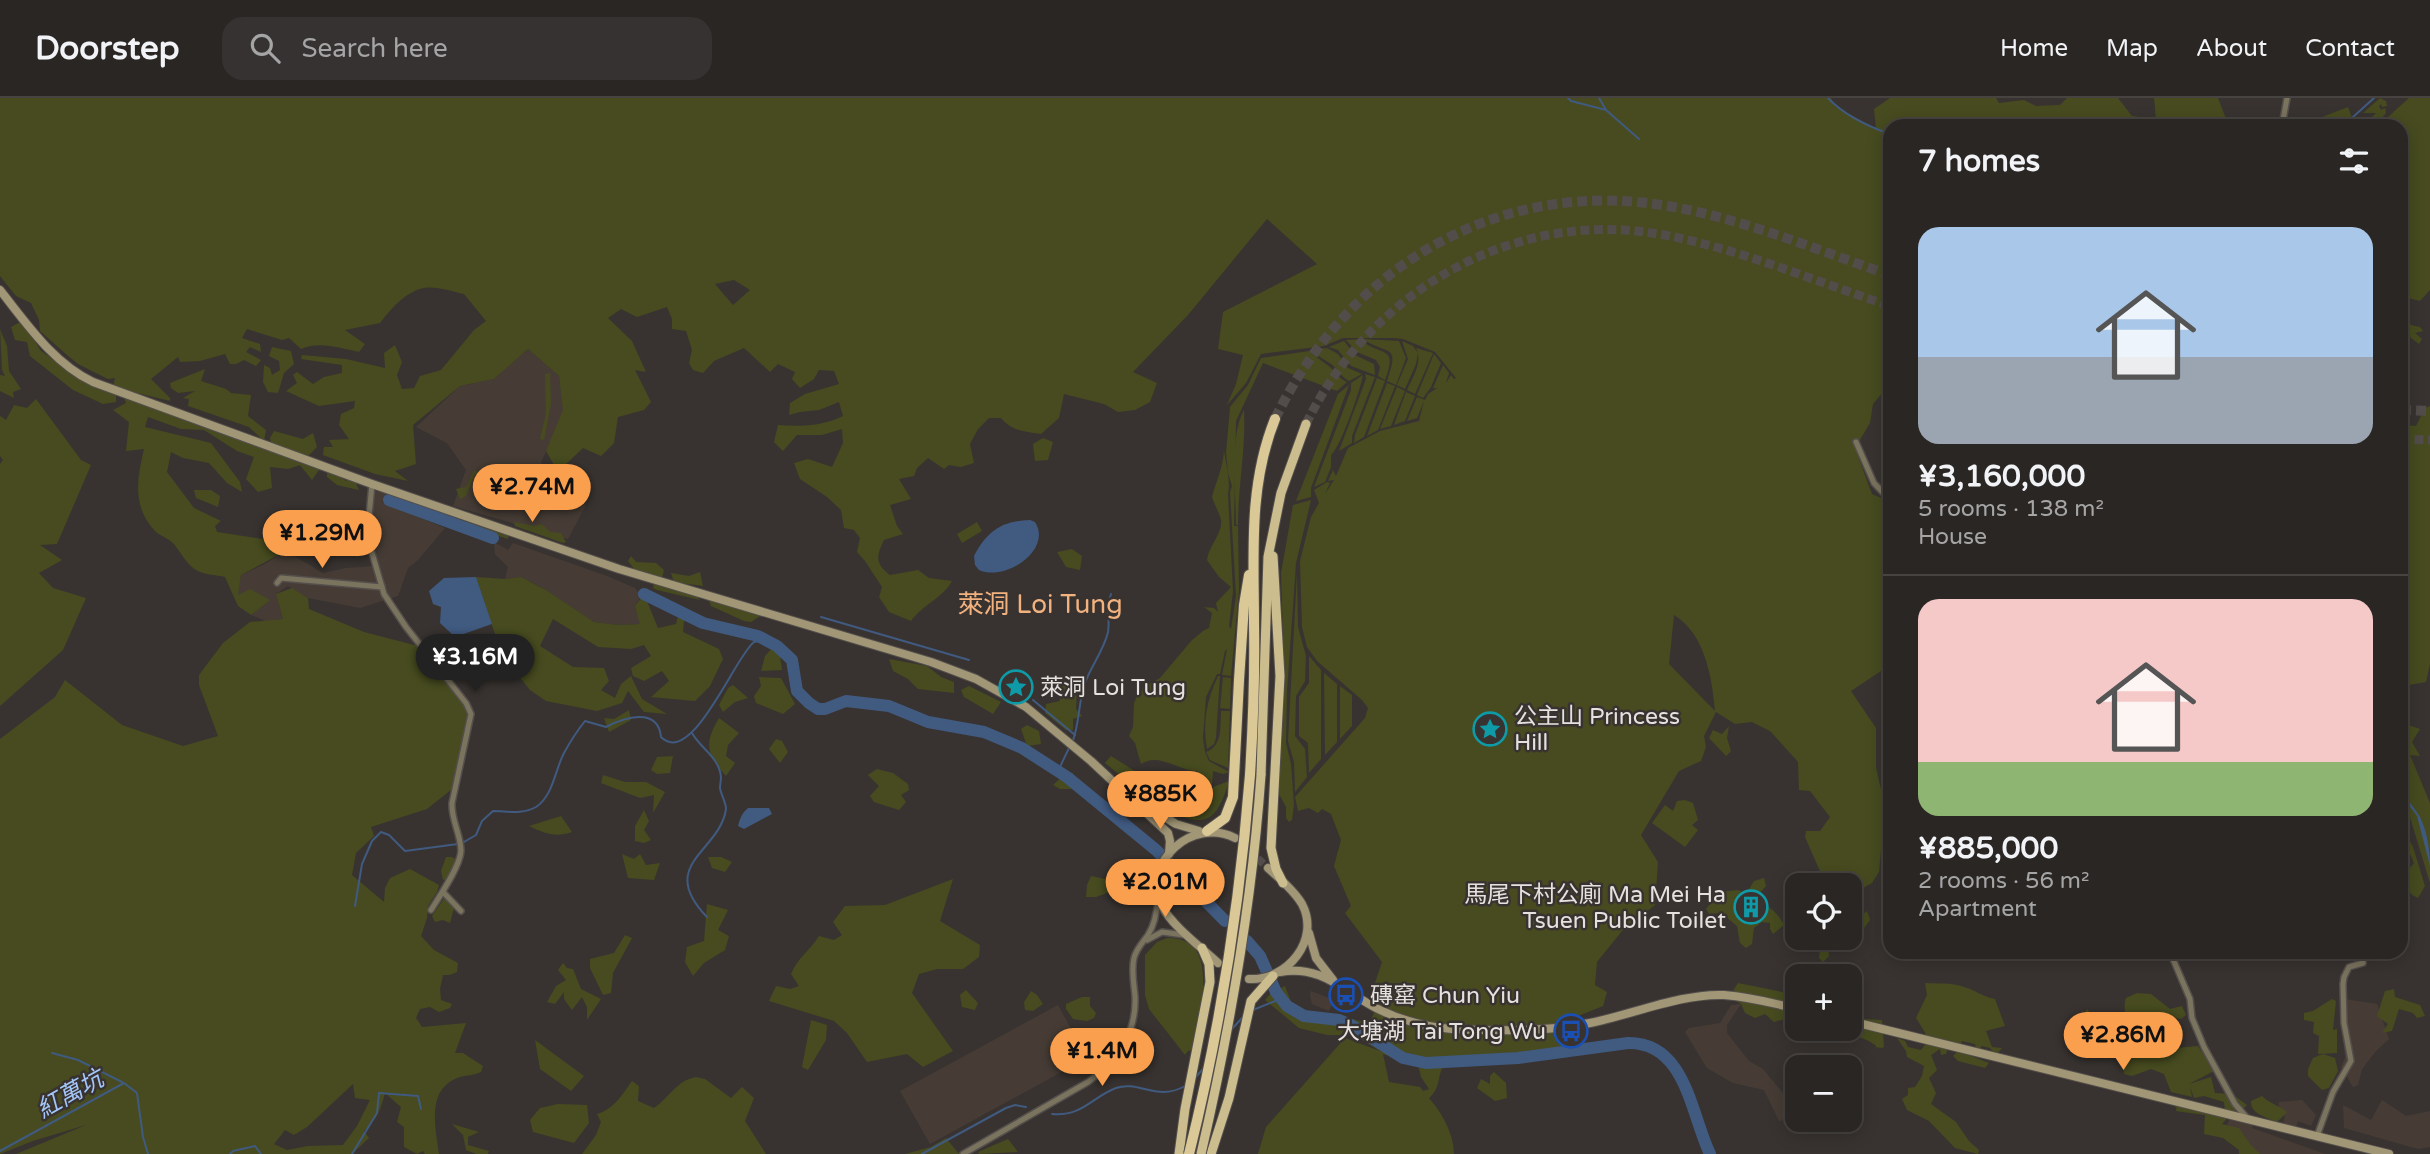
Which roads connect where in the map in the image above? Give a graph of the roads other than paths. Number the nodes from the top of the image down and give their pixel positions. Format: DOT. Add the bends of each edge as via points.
graph roads {
  1 [pos="2287,98"];
  2 [pos="2283,119"];
  3 [pos="0,290"];
  4 [pos="1275,419"];
  5 [pos="1306,424"];
  6 [pos="1856,442"];
  7 [pos="372,484"];
  8 [pos="1883,493"];
  9 [pos="1272,530"];
  10 [pos="1253,554"];
  11 [pos="277,583"];
  12 [pos="383,587"];
  13 [pos="1256,775"];
  14 [pos="1130,796"];
  15 [pos="1205,831"];
  16 [pos="1235,838"];
  17 [pos="1174,843"];
  18 [pos="1268,867"];
  19 [pos="1283,883"];
  20 [pos="1158,891"];
  21 [pos="443,892"];
  22 [pos="431,910"];
  23 [pos="461,911"];
  24 [pos="1308,928"];
  25 [pos="1191,938"];
  26 [pos="1142,943"];
  27 [pos="1202,948"];
  28 [pos="2173,959"];
  29 [pos="2363,959"];
  30 [pos="1218,963"];
  31 [pos="1282,972"];
  32 [pos="1335,982"];
  33 [pos="1785,1007"];
  34 [pos="1862,1024"];
  35 [pos="2249,1120"];
  36 [pos="2317,1136"];
  37 [pos="963,1154"];
  38 [pos="1179,1154"];
  39 [pos="1189,1154"];
  40 [pos="1201,1154"];
  41 [pos="1211,1154"];
  42 [pos="2389,1154"];
  1 -- 2 [label="street"];
  3 -- 7 [label="main road" via="52,354 80,376"];
  4 -- 10 [label="highway" via="1258,474"];
  5 -- 9 [label="highway"];
  6 -- 8 [label="street"];
  7 -- 12 [label="street" via="370,545"];
  7 -- 14 [label="main road" via="619,569 958,672 1018,702"];
  9 -- 13 [label="highway"];
  9 -- 19 [label="highway" via="1280,676 1271,848"];
  10 -- 13 [label="highway"];
  10 -- 15 [label="highway" via="1244,604 1233,797 1225,818"];
  11 -- 12 [label="street" via="292,578"];
  12 -- 21 [label="street" via="406,627 471,714 452,803 461,851"];
  13 -- 39 [label="highway, bridge" via="1228,970"];
  13 -- 40 [label="highway, bridge" via="1251,892"];
  14 -- 15 [label="main road" via="1176,824"];
  14 -- 17 [label="main road" via="1164,826"];
  15 -- 16 [label="main road"];
  15 -- 17 [label="main road"];
  17 -- 20 [label="main road" via="1161,867"];
  18 -- 19 [label="main road"];
  19 -- 24 [label="main road" via="1300,900"];
  20 -- 25 [label="main road" via="1165,912"];
  20 -- 26 [label="street" via="1154,922"];
  21 -- 22 [label="street"];
  21 -- 23 [label="street"];
  24 -- 31 [label="main road" via="1302,948"];
  24 -- 32 [label="main road" via="1316,958"];
  25 -- 26 [label="street" via="1167,932"];
  25 -- 27 [label="main road"];
  26 -- 37 [label="street" via="1134,959 1132,1025 1112,1062 1088,1082"];
  27 -- 30 [label="main road"];
  27 -- 38 [label="highway" via="1210,975"];
  28 -- 35 [label="street" via="2204,1047 2235,1104"];
  29 -- 36 [label="street" via="2349,967 2344,977 2344,1023 2351,1061 2333,1091"];
  31 -- 32 [label="main road" via="1310,971"];
  31 -- 41 [label="highway" via="1257,981"];
  32 -- 33 [label="main road" via="1394,1016 1450,1028 1564,1027 1710,996"];
  34 -- 35 [label="main road"];
  35 -- 36 [label="main road"];
  36 -- 42 [label="main road"];
}
